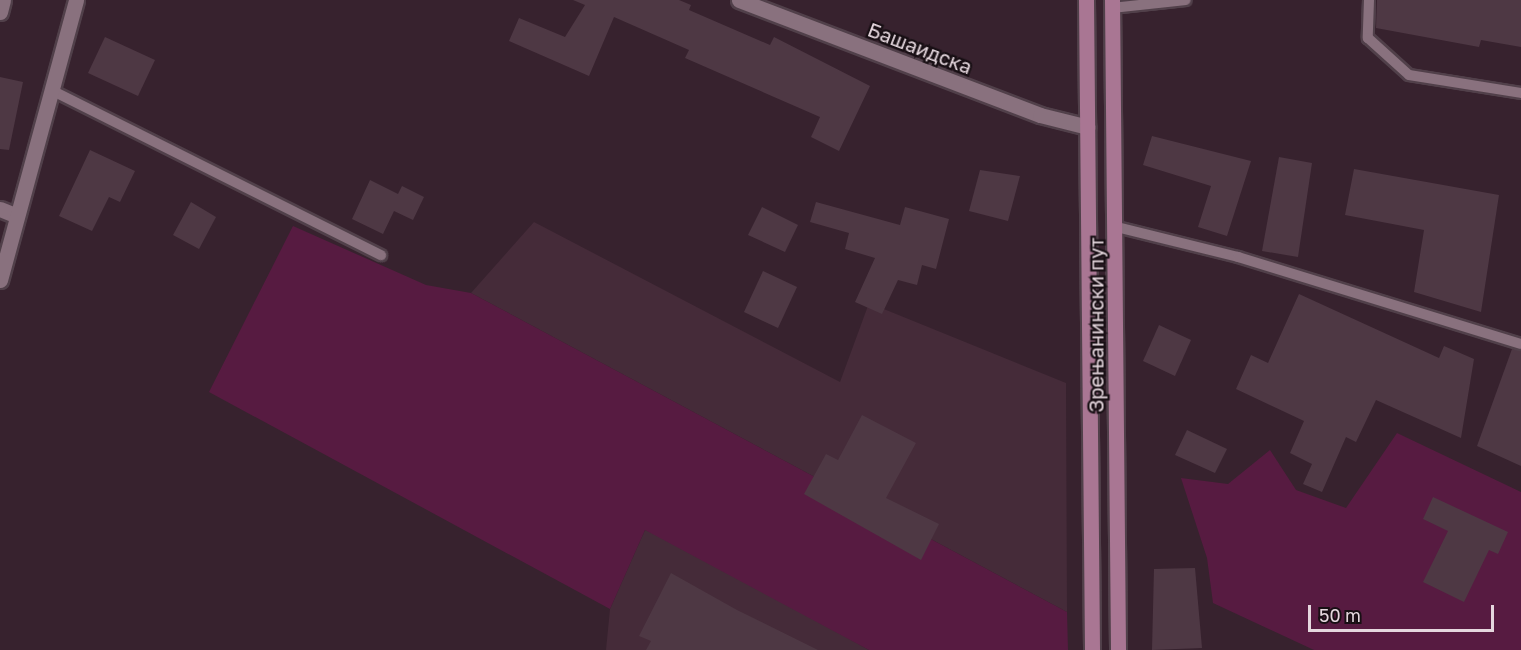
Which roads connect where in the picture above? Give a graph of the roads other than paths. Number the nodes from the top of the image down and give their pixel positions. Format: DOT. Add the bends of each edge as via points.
graph roads {
  1 [pos="3,0"];
  2 [pos="76,0"];
  3 [pos="739,0"];
  4 [pos="1086,0"];
  5 [pos="1186,0"];
  6 [pos="1369,0"];
  7 [pos="1112,4"];
  8 [pos="0,12"];
  9 [pos="53,91"];
  10 [pos="1521,93"];
  11 [pos="1088,127"];
  12 [pos="0,209"];
  13 [pos="17,216"];
  14 [pos="1117,227"];
  15 [pos="5,239"];
  16 [pos="381,255"];
  17 [pos="0,280"];
  18 [pos="1521,344"];
  19 [pos="1092,650"];
  20 [pos="1118,650"];
  1 -- 8 [label="street"];
  2 -- 9 [label="street"];
  3 -- 11 [label="street, Башаидска" via="1040,116"];
  4 -- 11 [label="main road, Зрењанински пут"];
  5 -- 7 [label="lane"];
  6 -- 10 [label="lane" via="1368,38 1389,63 1409,75"];
  7 -- 14 [label="main road, Зрењанински пут"];
  9 -- 13 [label="street"];
  9 -- 16 [label="lane"];
  11 -- 19 [label="main road, Зрењанински пут"];
  12 -- 13 [label="street"];
  13 -- 15 [label="street"];
  14 -- 18 [label="lane" via="1238,257"];
  14 -- 20 [label="main road, Зрењанински пут"];
  15 -- 17 [label="street"];
}
